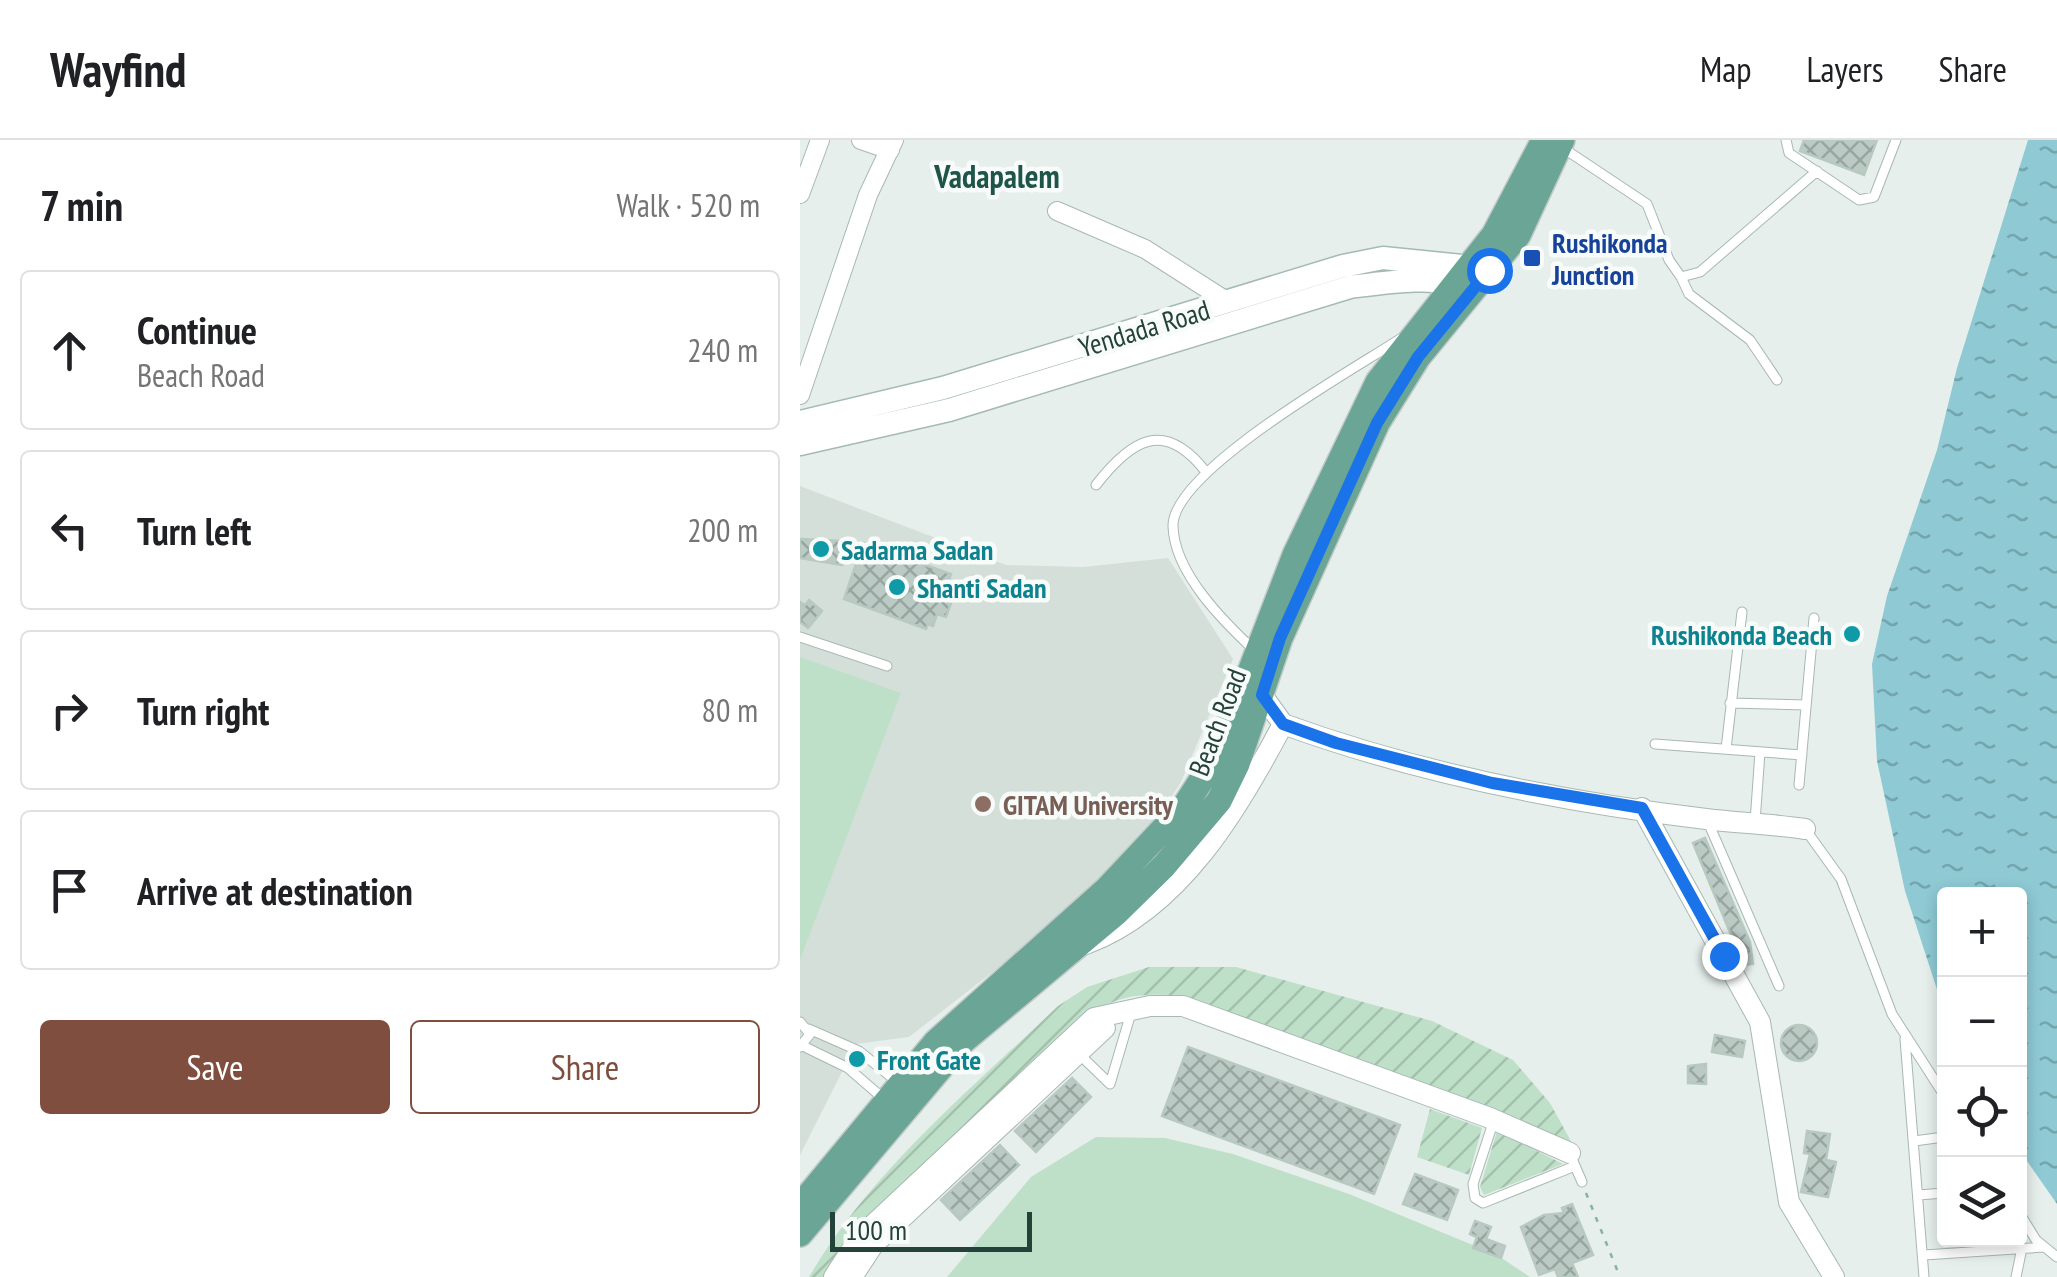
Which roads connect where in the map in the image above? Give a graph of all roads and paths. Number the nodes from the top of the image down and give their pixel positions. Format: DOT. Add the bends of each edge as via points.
graph roads {
  1 [pos="820,140"];
  2 [pos="861,140"];
  3 [pos="1786,140"];
  4 [pos="1896,140"];
  5 [pos="1556,142"];
  6 [pos="892,145"];
  7 [pos="1817,171"];
  8 [pos="800,194"];
  9 [pos="1056,211"];
  10 [pos="1473,276"];
  11 [pos="1681,277"];
  12 [pos="1228,302"];
  13 [pos="1418,326"];
  14 [pos="1777,380"];
  15 [pos="800,394"];
  16 [pos="800,422"];
  17 [pos="800,444"];
  18 [pos="1206,472"];
  19 [pos="1096,486"];
  20 [pos="1742,612"];
  21 [pos="1814,618"];
  22 [pos="1662,634"];
  23 [pos="800,637"];
  24 [pos="1736,640"];
  25 [pos="1264,655"];
  26 [pos="887,666"];
  27 [pos="1262,695"];
  28 [pos="1730,703"];
  29 [pos="1806,705"];
  30 [pos="1283,724"];
  31 [pos="1655,744"];
  32 [pos="1726,750"];
  33 [pos="1760,752"];
  34 [pos="1802,755"];
  35 [pos="1799,786"];
  36 [pos="1642,808"];
  37 [pos="1707,819"];
  38 [pos="1755,822"];
  39 [pos="1804,830"];
  40 [pos="1075,948"];
  41 [pos="1779,986"];
  42 [pos="1132,1010"];
  43 [pos="804,1026"];
  44 [pos="1905,1036"];
  45 [pos="801,1046"];
  46 [pos="1078,1052"];
  47 [pos="1937,1085"];
  48 [pos="894,1094"];
  49 [pos="1494,1120"];
  50 [pos="1937,1138"];
  51 [pos="1914,1141"];
  52 [pos="1572,1159"];
  53 [pos="1582,1182"];
  54 [pos="1937,1194"];
  55 [pos="1919,1195"];
  56 [pos="800,1206"];
  57 [pos="2027,1224"];
  58 [pos="800,1234"];
  59 [pos="2044,1247"];
  60 [pos="2022,1248"];
  61 [pos="1924,1255"];
  62 [pos="2057,1257"];
  63 [pos="834,1277"];
  64 [pos="852,1277"];
  65 [pos="1620,1277"];
  66 [pos="1834,1277"];
  67 [pos="1924,1277"];
  68 [pos="2016,1277"];
  1 -- 8 [label="street"];
  2 -- 6 [label="street"];
  3 -- 7 [label="lane" via="1790,152"];
  4 -- 7 [label="lane" via="1868,200"];
  5 -- 10 [label="main road"];
  5 -- 11 [label="lane" via="1647,204"];
  6 -- 15 [label="street"];
  7 -- 11 [label="lane" via="1700,272"];
  9 -- 12 [label="street" via="1144,249"];
  10 -- 12 [label="main road, Yendada Road" via="1383,258"];
  10 -- 13 [label="main road"];
  10 -- 17 [label="main road, Yendada Road" via="1350,288 949,410"];
  10 -- 25 [label="main road, Beach Road" via="1377,423"];
  11 -- 14 [label="lane" via="1689,294 1750,340"];
  12 -- 16 [label="main road, Yendada Road" via="944,388"];
  13 -- 18 [label="lane"];
  13 -- 25 [label="main road" via="1378,382 1295,555"];
  18 -- 19 [label="lane" via="1179,445 1139,441"];
  18 -- 25 [label="lane" via="1177,506 1176,546 1207,599"];
  20 -- 24 [label="lane"];
  21 -- 29 [label="lane"];
  22 -- 24 [label="lane"];
  23 -- 26 [label="lane"];
  24 -- 28 [label="lane"];
  25 -- 27 [label="main road, Beach Road"];
  25 -- 48 [label="main road" via="1184,806 1106,889 936,1042"];
  27 -- 30 [label="street"];
  27 -- 40 [label="main road, Beach Road" via="1219,801 1164,866"];
  28 -- 29 [label="lane"];
  28 -- 32 [label="lane"];
  29 -- 34 [label="lane"];
  30 -- 36 [label="street" via="1492,783"];
  30 -- 40 [label="street" via="1249,790 1203,852 1145,911 1116,932"];
  31 -- 32 [label="lane"];
  32 -- 33 [label="lane"];
  33 -- 34 [label="lane"];
  33 -- 38 [label="lane"];
  34 -- 35 [label="lane"];
  36 -- 37 [label="street"];
  36 -- 66 [label="street" via="1760,1022 1790,1202"];
  37 -- 38 [label="street"];
  37 -- 41 [label="lane"];
  38 -- 39 [label="street"];
  39 -- 44 [label="lane" via="1841,878"];
  40 -- 58 [label="main road, Beach Road" via="963,1041"];
  42 -- 46 [label="street"];
  42 -- 46 [label="lane" via="1110,1084"];
  42 -- 49 [label="street" via="1183,1006"];
  42 -- 63 [label="street" via="1094,1018 860,1236"];
  43 -- 45 [label="lane"];
  43 -- 48 [label="lane" via="859,1050"];
  44 -- 47 [label="lane"];
  44 -- 51 [label="lane"];
  45 -- 48 [label="lane"];
  46 -- 64 [label="street" via="873,1245"];
  48 -- 56 [label="main road"];
  49 -- 52 [label="street"];
  49 -- 52 [label="lane" via="1473,1184 1475,1198 1483,1202"];
  50 -- 51 [label="lane"];
  51 -- 55 [label="lane"];
  52 -- 53 [label="lane"];
  53 -- 65 [label="path"];
  54 -- 55 [label="lane"];
  55 -- 61 [label="lane"];
  57 -- 59 [label="lane"];
  59 -- 60 [label="lane"];
  59 -- 62 [label="lane"];
  60 -- 61 [label="lane"];
  60 -- 68 [label="lane"];
  61 -- 67 [label="lane"];
}
